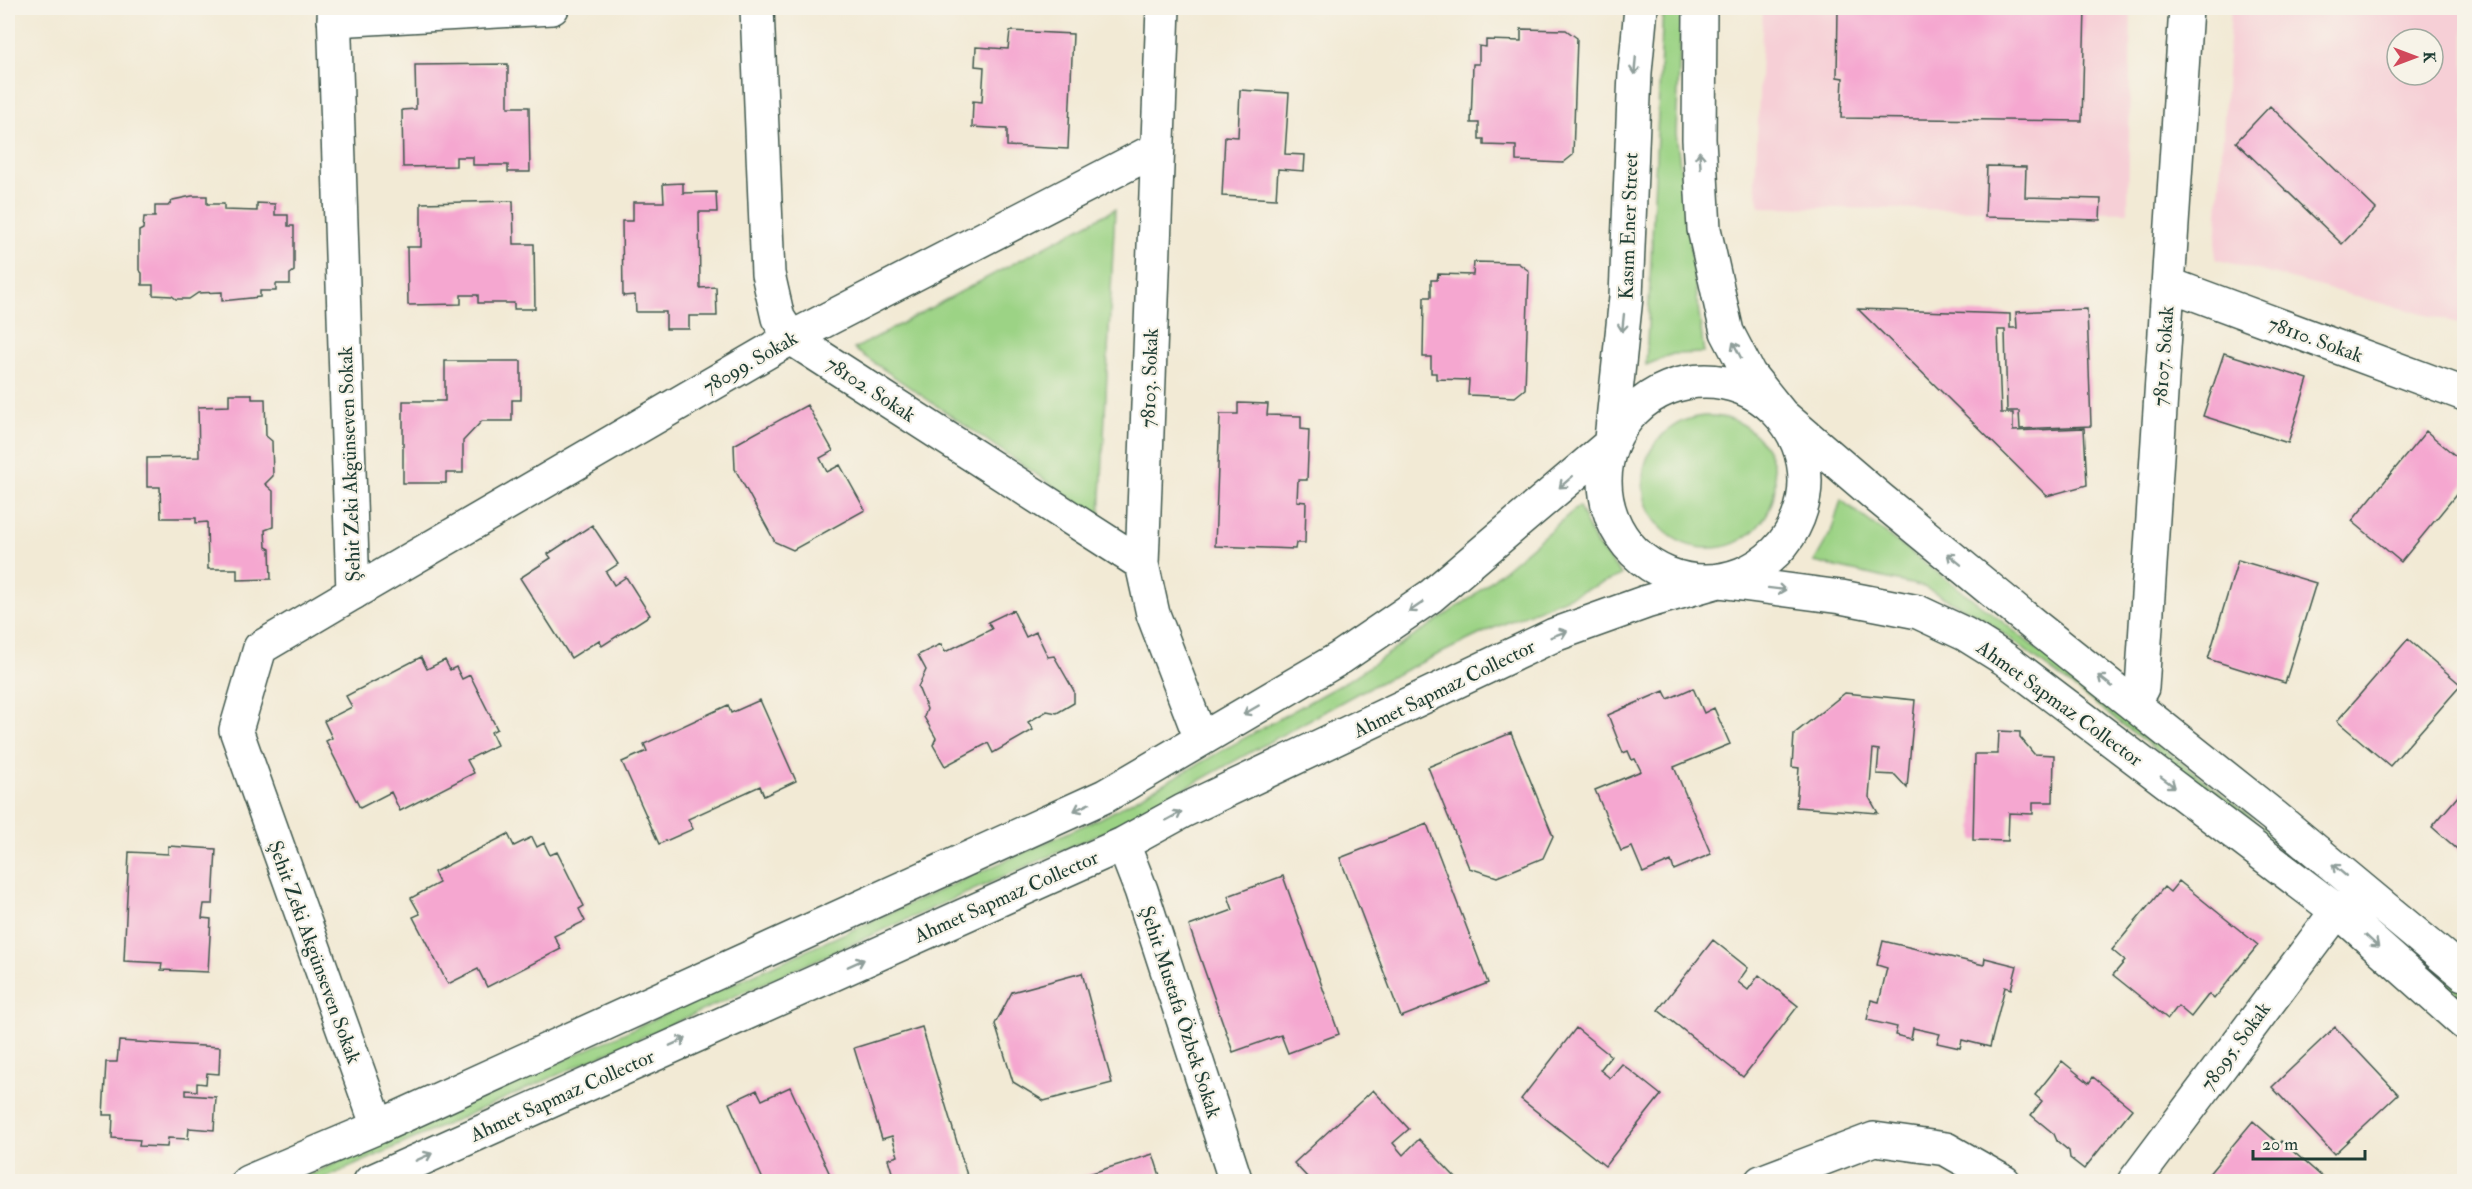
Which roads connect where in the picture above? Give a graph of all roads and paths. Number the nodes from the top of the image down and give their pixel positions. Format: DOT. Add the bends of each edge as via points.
graph roads {
  1 [pos="552,8"];
  2 [pos="757,8"];
  3 [pos="1163,8"];
  4 [pos="1641,8"];
  5 [pos="1700,8"];
  6 [pos="2186,8"];
  7 [pos="334,14"];
  8 [pos="1157,149"];
  9 [pos="2168,284"];
  10 [pos="791,338"];
  11 [pos="2464,394"];
  12 [pos="1782,415"];
  13 [pos="1610,444"];
  14 [pos="1142,564"];
  15 [pos="1719,581"];
  16 [pos="353,593"];
  17 [pos="2132,702"];
  18 [pos="1201,739"];
  19 [pos="1123,844"];
  20 [pos="2337,911"];
  21 [pos="2464,974"];
  22 [pos="2464,1023"];
  23 [pos="378,1127"];
  24 [pos="248,1182"];
  25 [pos="370,1182"];
  26 [pos="1236,1182"];
  27 [pos="1761,1182"];
  28 [pos="2004,1182"];
  29 [pos="2134,1182"];
  1 -- 7 [label="main road"];
  2 -- 10 [label="main road, 78102. Sokak" via="768,274 778,318"];
  3 -- 8 [label="main road, 78103. Sokak"];
  4 -- 13 [label="main road, Kasım Ener Street, one-way" via="1626,297"];
  12 -- 5 [label="main road, one-way" via="1749,374 1727,332 1704,229 1699,139"];
  6 -- 9 [label="main road, 78107. Sokak"];
  7 -- 16 [label="main road, Şehit Zeki Akgünseven Sokak"];
  8 -- 10 [label="main road, 78099. Sokak"];
  8 -- 14 [label="main road, 78103. Sokak"];
  9 -- 11 [label="main road, 78110. Sokak"];
  9 -- 17 [label="main road, 78107. Sokak" via="2142,688"];
  10 -- 14 [label="main road, 78102. Sokak"];
  10 -- 16 [label="main road, 78099. Sokak"];
  12 -- 13 [label="main road" via="1755,393 1723,381 1688,381 1655,392 1628,414"];
  12 -- 15 [label="main road" via="1798,441 1806,471 1804,502 1792,531 1773,555 1748,573"];
  17 -- 12 [label="main road, Ahmet Sapmaz Collector, one-way"];
  13 -- 15 [label="main road" via="1604,478 1609,513 1625,544 1651,567 1684,580"];
  13 -- 18 [label="main road, one-way" via="1431,596 1341,658"];
  14 -- 18 [label="main road, 78103. Sokak" via="1153,614"];
  19 -- 15 [label="main road, Ahmet Sapmaz Collector, one-way" via="1183,811 1554,635"];
  15 -- 20 [label="main road, Ahmet Sapmaz Collector, one-way" via="1918,612 1965,634 2005,659"];
  16 -- 23 [label="main road, Şehit Zeki Akgünseven Sokak" via="260,648 236,730"];
  21 -- 17 [label="main road, Ahmet Sapmaz Collector, one-way"];
  18 -- 23 [label="main road, one-way" via="1105,796"];
  25 -- 19 [label="main road, Ahmet Sapmaz Collector, one-way"];
  19 -- 26 [label="main road, Şehit Mustafa Özbek Sokak"];
  20 -- 22 [label="main road, Ahmet Sapmaz Collector, one-way"];
  20 -- 29 [label="main road, 78095. Sokak"];
  23 -- 24 [label="main road"];
  27 -- 28 [label="main road" via="1874,1139 1946,1149"];
}
